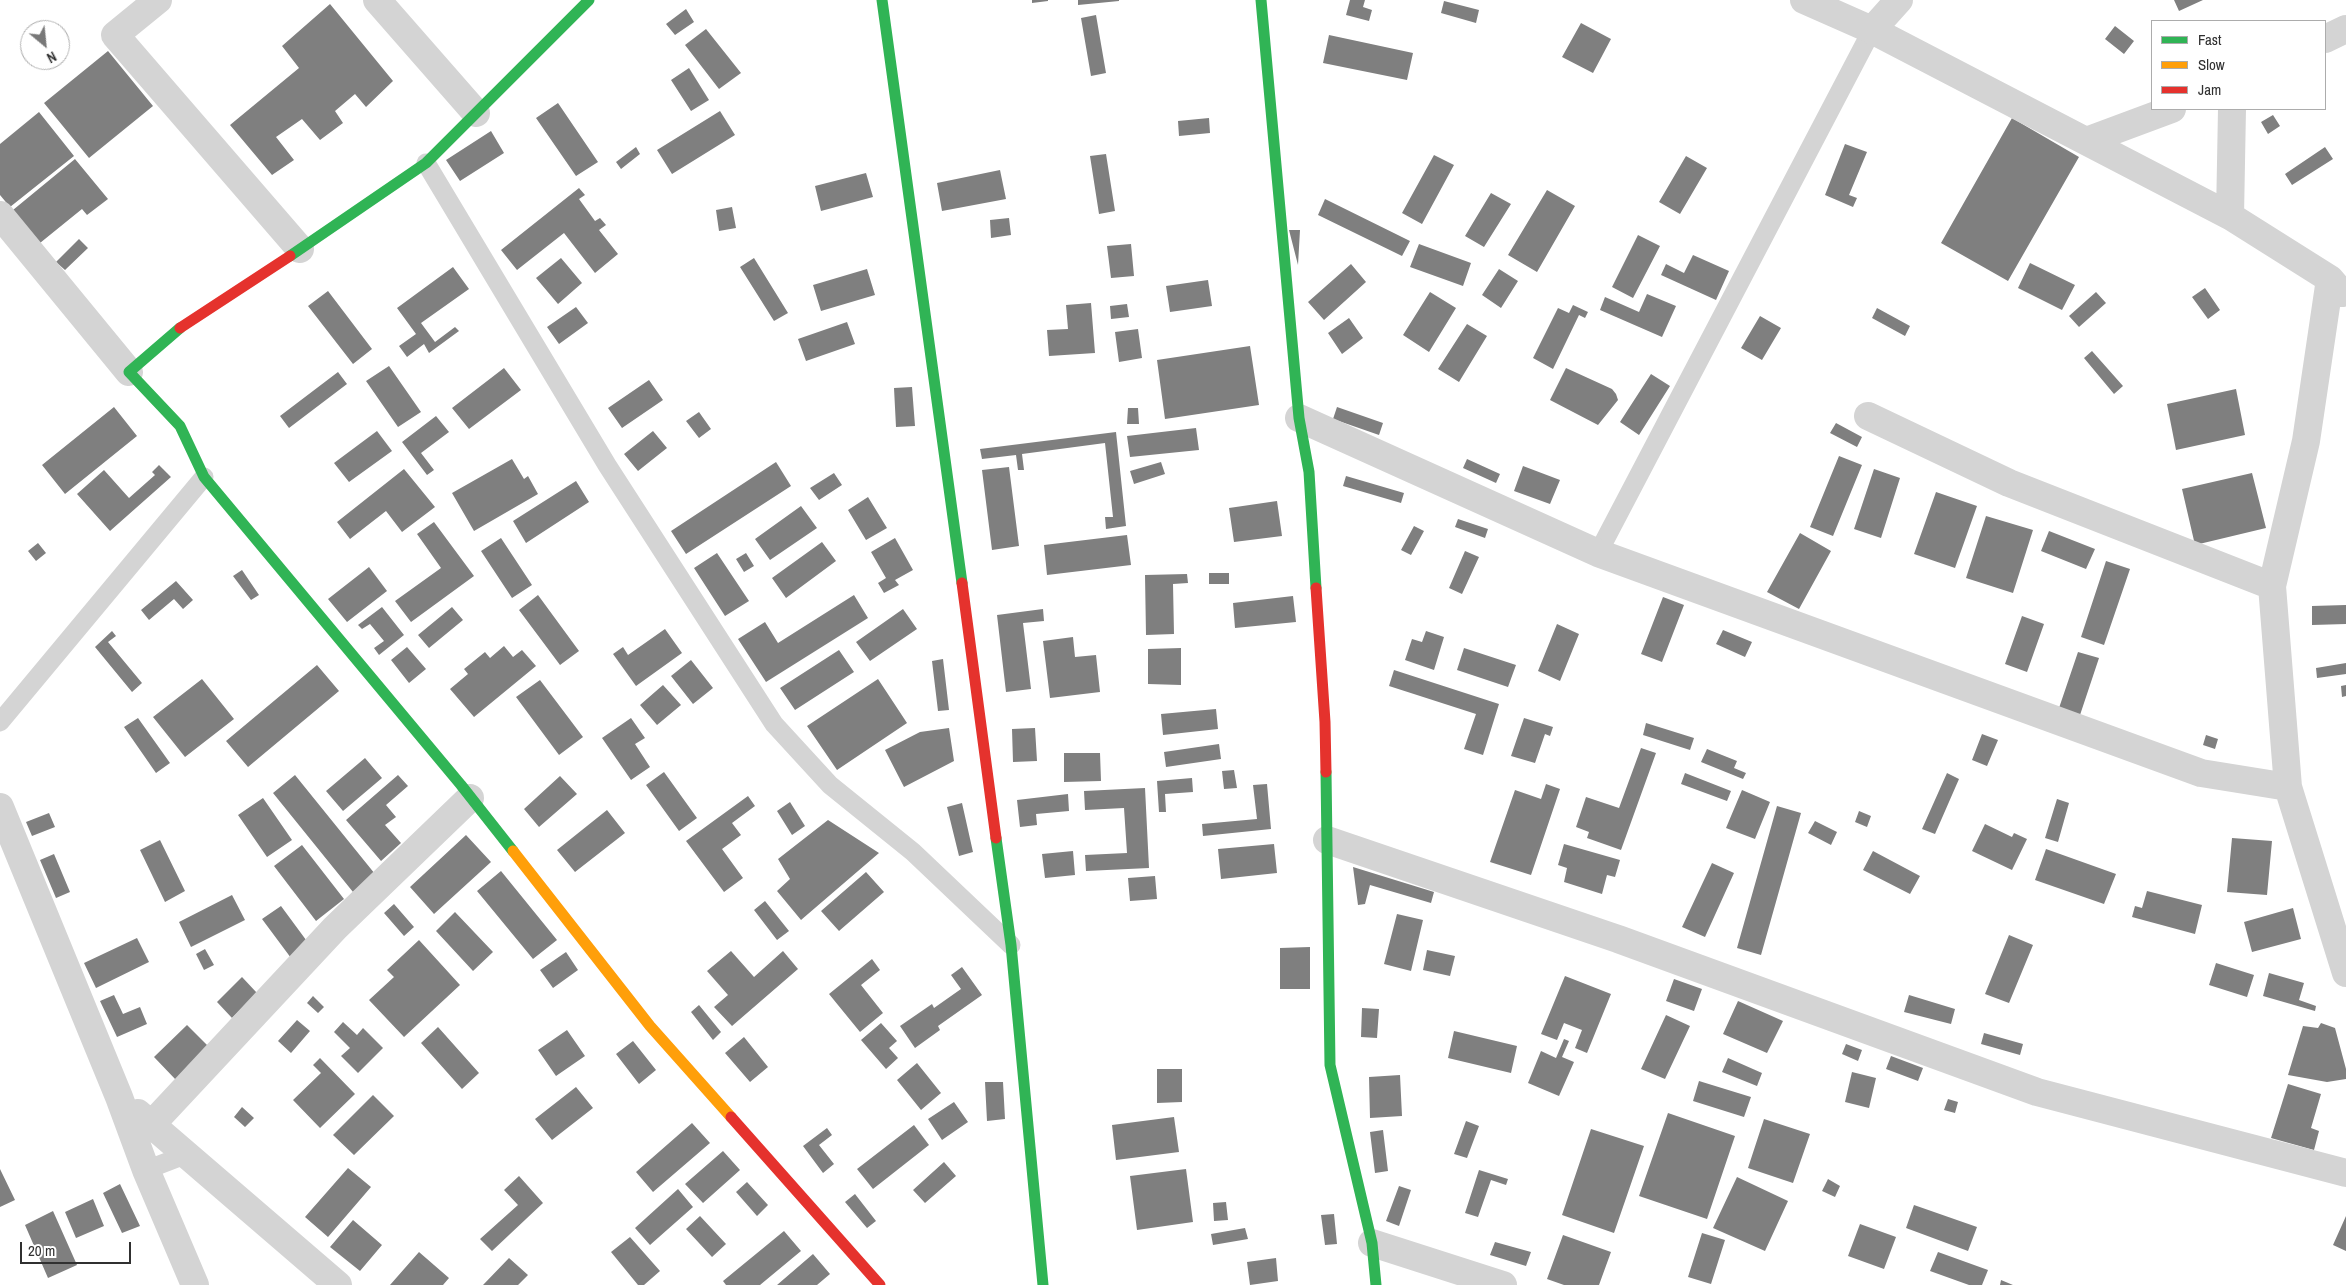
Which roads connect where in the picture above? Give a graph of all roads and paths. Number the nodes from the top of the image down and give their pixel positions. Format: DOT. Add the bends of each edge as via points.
graph roads {
  1 [pos="158,0"];
  2 [pos="377,0"];
  3 [pos="589,0"];
  4 [pos="882,0"];
  5 [pos="1261,0"];
  6 [pos="1804,0"];
  7 [pos="1899,0"];
  8 [pos="2346,28"];
  9 [pos="1872,30"];
  10 [pos="2326,38"];
  11 [pos="2169,110"];
  12 [pos="2232,110"];
  13 [pos="476,113"];
  14 [pos="2086,141"];
  15 [pos="426,163"];
  16 [pos="0,215"];
  17 [pos="2230,216"];
  18 [pos="300,249"];
  19 [pos="2341,283"];
  20 [pos="129,372"];
  21 [pos="1868,416"];
  22 [pos="1299,418"];
  23 [pos="204,477"];
  24 [pos="1598,553"];
  25 [pos="2272,586"];
  26 [pos="0,722"];
  27 [pos="2288,787"];
  28 [pos="470,798"];
  29 [pos="0,807"];
  30 [pos="1327,840"];
  31 [pos="1011,946"];
  32 [pos="2346,973"];
  33 [pos="120,1097"];
  34 [pos="151,1125"];
  35 [pos="184,1155"];
  36 [pos="146,1170"];
  37 [pos="2346,1173"];
  38 [pos="1372,1243"];
  39 [pos="195,1285"];
  40 [pos="338,1285"];
  41 [pos="880,1285"];
  42 [pos="1043,1285"];
  43 [pos="1376,1285"];
  44 [pos="1503,1285"];
  1 -- 18 [label="street" via="115,34"];
  2 -- 13 [label="street"];
  3 -- 13 [label="street"];
  4 -- 31 [label="street"];
  5 -- 22 [label="street"];
  6 -- 9 [label="street"];
  7 -- 9 [label="street"];
  8 -- 10 [label="street"];
  9 -- 14 [label="street"];
  9 -- 24 [label="lane"];
  11 -- 14 [label="street"];
  12 -- 17 [label="street"];
  13 -- 15 [label="street"];
  14 -- 17 [label="street"];
  15 -- 18 [label="street"];
  15 -- 31 [label="lane" via="607,466 774,724 830,785 913,852"];
  16 -- 20 [label="street"];
  17 -- 19 [label="street"];
  18 -- 20 [label="street" via="172,333"];
  19 -- 25 [label="street"];
  20 -- 23 [label="street" via="180,426"];
  21 -- 25 [label="street" via="2009,483"];
  22 -- 24 [label="street"];
  22 -- 30 [label="street" via="1310,472 1325,722"];
  23 -- 26 [label="lane"];
  23 -- 28 [label="street"];
  24 -- 27 [label="street" via="2201,773"];
  25 -- 27 [label="street"];
  27 -- 32 [label="street"];
  28 -- 34 [label="street" via="335,928"];
  28 -- 41 [label="street" via="650,1026"];
  29 -- 33 [label="street"];
  30 -- 37 [label="street" via="1618,939 2037,1092"];
  30 -- 38 [label="street" via="1330,1065"];
  31 -- 42 [label="street"];
  33 -- 34 [label="street"];
  33 -- 36 [label="street"];
  34 -- 35 [label="street"];
  35 -- 36 [label="lane"];
  35 -- 40 [label="street"];
  36 -- 39 [label="street"];
  38 -- 43 [label="street"];
  38 -- 44 [label="street"];
}
